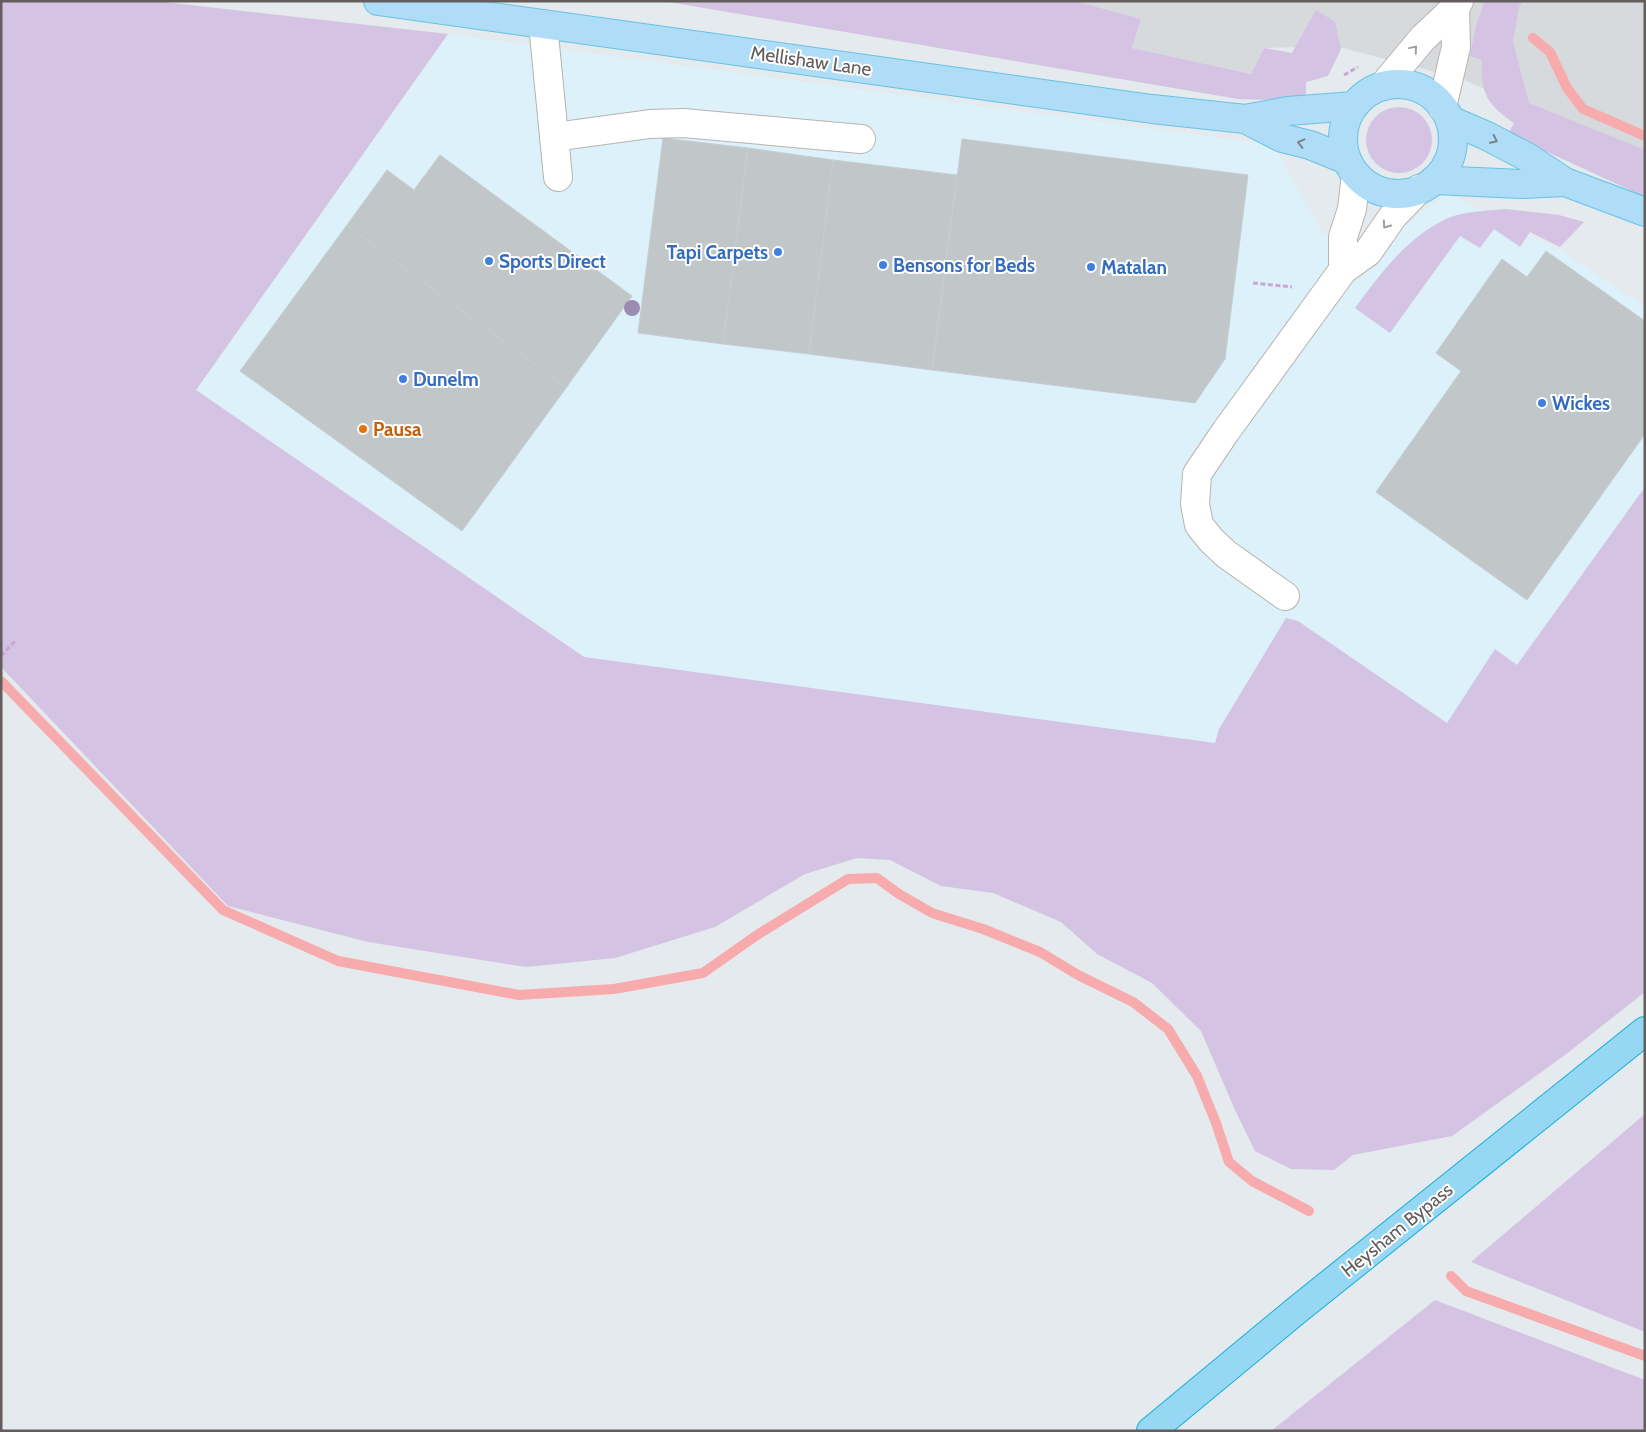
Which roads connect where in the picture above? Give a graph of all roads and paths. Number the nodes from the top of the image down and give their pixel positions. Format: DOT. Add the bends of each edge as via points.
graph roads {
  1 [pos="378,1"];
  2 [pos="1457,5"];
  3 [pos="543,24"];
  4 [pos="1383,86"];
  5 [pos="1354,106"];
  6 [pos="1446,114"];
  7 [pos="1245,118"];
  8 [pos="554,136"];
  9 [pos="861,139"];
  10 [pos="1351,167"];
  11 [pos="558,177"];
  12 [pos="1565,182"];
  13 [pos="1427,185"];
  14 [pos="1645,212"];
  15 [pos="1343,270"];
  16 [pos="1253,283"];
  17 [pos="1295,287"];
  18 [pos="1285,596"];
  19 [pos="16,640"];
  20 [pos="1,656"];
  21 [pos="1645,1031"];
  22 [pos="1151,1431"];
  1 -- 3 [label="main road, Mellishaw Lane"];
  4 -- 2 [label="street, one-way" via="1423,38"];
  2 -- 6 [label="street" via="1456,47"];
  3 -- 7 [label="main road, Mellishaw Lane" via="1152,109"];
  3 -- 8 [label="street"];
  4 -- 5 [label="main road" via="1366,94"];
  4 -- 6 [label="main road" via="1400,84 1418,88 1431,96"];
  5 -- 7 [label="main road, Mellishaw Lane"];
  5 -- 10 [label="main road" via="1347,117 1343,142"];
  6 -- 12 [label="main road, one-way"];
  6 -- 13 [label="main road" via="1453,136 1451,151 1445,167"];
  10 -- 7 [label="main road, Mellishaw Lane, one-way" via="1310,145 1282,138"];
  8 -- 9 [label="street" via="683,123"];
  8 -- 11 [label="street"];
  10 -- 13 [label="main road" via="1369,186 1386,192 1403,194"];
  10 -- 15 [label="street" via="1352,209 1343,237"];
  12 -- 13 [label="main road"];
  12 -- 14 [label="main road"];
  13 -- 15 [label="street, one-way" via="1393,216 1368,252"];
  15 -- 18 [label="street" via="1197,474 1195,504 1199,525 1226,554"];
  16 -- 17 [label="path"];
  19 -- 20 [label="path"];
  21 -- 22 [label="highway, Heysham Bypass"];
}
